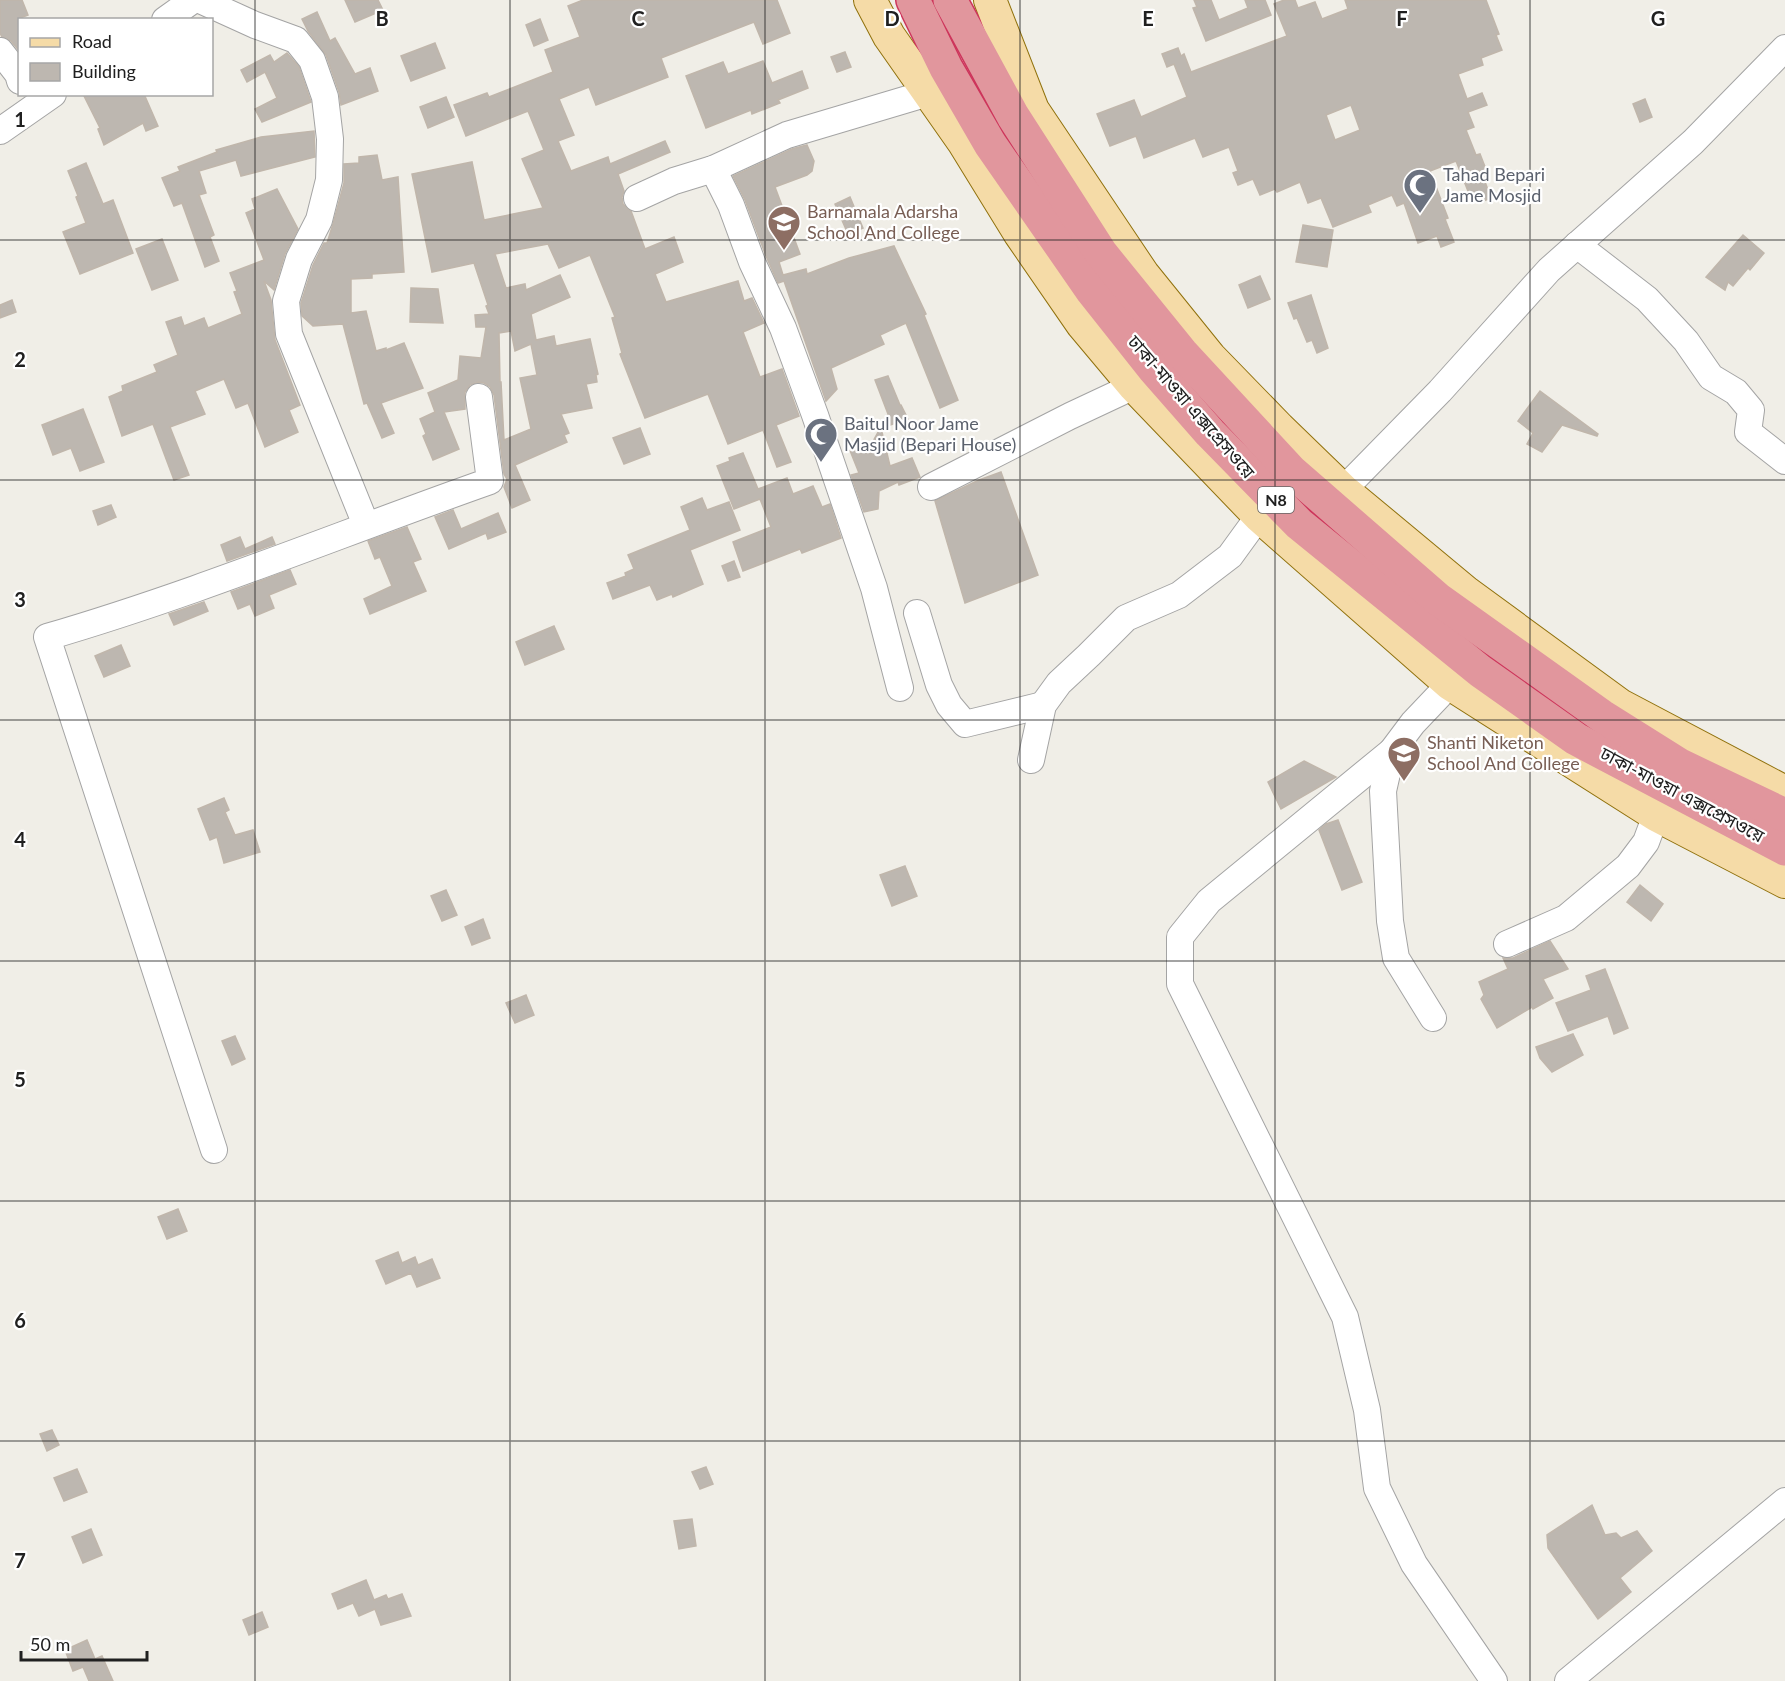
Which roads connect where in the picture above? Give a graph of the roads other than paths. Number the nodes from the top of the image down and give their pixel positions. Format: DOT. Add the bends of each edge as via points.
graph roads {
  1 [pos="193,0"];
  2 [pos="200,0"];
  3 [pos="870,0"];
  4 [pos="912,0"];
  5 [pos="950,0"];
  6 [pos="990,0"];
  7 [pos="168,18"];
  8 [pos="1785,48"];
  9 [pos="0,51"];
  10 [pos="18,74"];
  11 [pos="928,93"];
  12 [pos="47,96"];
  13 [pos="25,104"];
  14 [pos="0,131"];
  15 [pos="713,169"];
  16 [pos="637,198"];
  17 [pos="1577,245"];
  18 [pos="1134,386"];
  19 [pos="479,397"];
  20 [pos="1785,461"];
  21 [pos="931,487"];
  22 [pos="1343,490"];
  23 [pos="1259,516"];
  24 [pos="366,525"];
  25 [pos="917,613"];
  26 [pos="1450,684"];
  27 [pos="900,688"];
  28 [pos="1043,705"];
  29 [pos="1392,751"];
  30 [pos="1031,760"];
  31 [pos="1785,792"];
  32 [pos="1656,815"];
  33 [pos="1785,815"];
  34 [pos="1785,849"];
  35 [pos="1785,882"];
  36 [pos="1507,944"];
  37 [pos="1433,1018"];
  38 [pos="214,1150"];
  39 [pos="1785,1501"];
  40 [pos="1494,1681"];
  41 [pos="1568,1681"];
  1 -- 7 [label="street"];
  2 -- 24 [label="street" via="296,40 312,60 325,97 329,180 319,220 298,259 286,301 290,333"];
  3 -- 11 [label="main road"];
  4 -- 34 [label="highway, ঢাকা-মাওয়া এক্সপ্রেসওয়ে / N8" via="990,144 1092,291 1210,433 1299,524 1470,664 1576,739"];
  5 -- 33 [label="highway, ঢাকা-মাওয়া এক্সপ্রেসওয়ে / N8" via="1013,116 1101,253 1182,353 1291,471 1438,599 1593,709 1680,765"];
  6 -- 22 [label="main road" via="1033,110 1143,274 1210,357"];
  8 -- 17 [label="street" via="1693,142"];
  9 -- 10 [label="street"];
  11 -- 15 [label="street" via="787,135"];
  11 -- 18 [label="main road" via="1082,324"];
  12 -- 13 [label="street"];
  13 -- 14 [label="street"];
  15 -- 16 [label="street"];
  15 -- 27 [label="street" via="783,328 815,415 874,588"];
  17 -- 20 [label="street" via="1647,299 1686,341 1711,377 1736,392 1751,410 1748,432"];
  17 -- 22 [label="street"];
  18 -- 21 [label="street"];
  18 -- 23 [label="main road"];
  19 -- 24 [label="street" via="490,481"];
  22 -- 31 [label="main road" via="1467,593 1620,705"];
  23 -- 26 [label="main road"];
  23 -- 28 [label="street" via="1230,556 1179,596 1126,618 1059,683"];
  24 -- 38 [label="street" via="108,620 47,638"];
  25 -- 28 [label="street" via="939,685 965,724"];
  26 -- 29 [label="street"];
  26 -- 32 [label="main road"];
  28 -- 30 [label="street"];
  29 -- 37 [label="street" via="1383,791 1390,921 1396,958"];
  29 -- 40 [label="street" via="1209,900 1180,937 1180,984 1345,1317 1366,1410 1377,1488 1414,1564"];
  32 -- 35 [label="main road"];
  32 -- 36 [label="street" via="1646,842 1628,866 1566,918"];
  39 -- 41 [label="street"];
}
